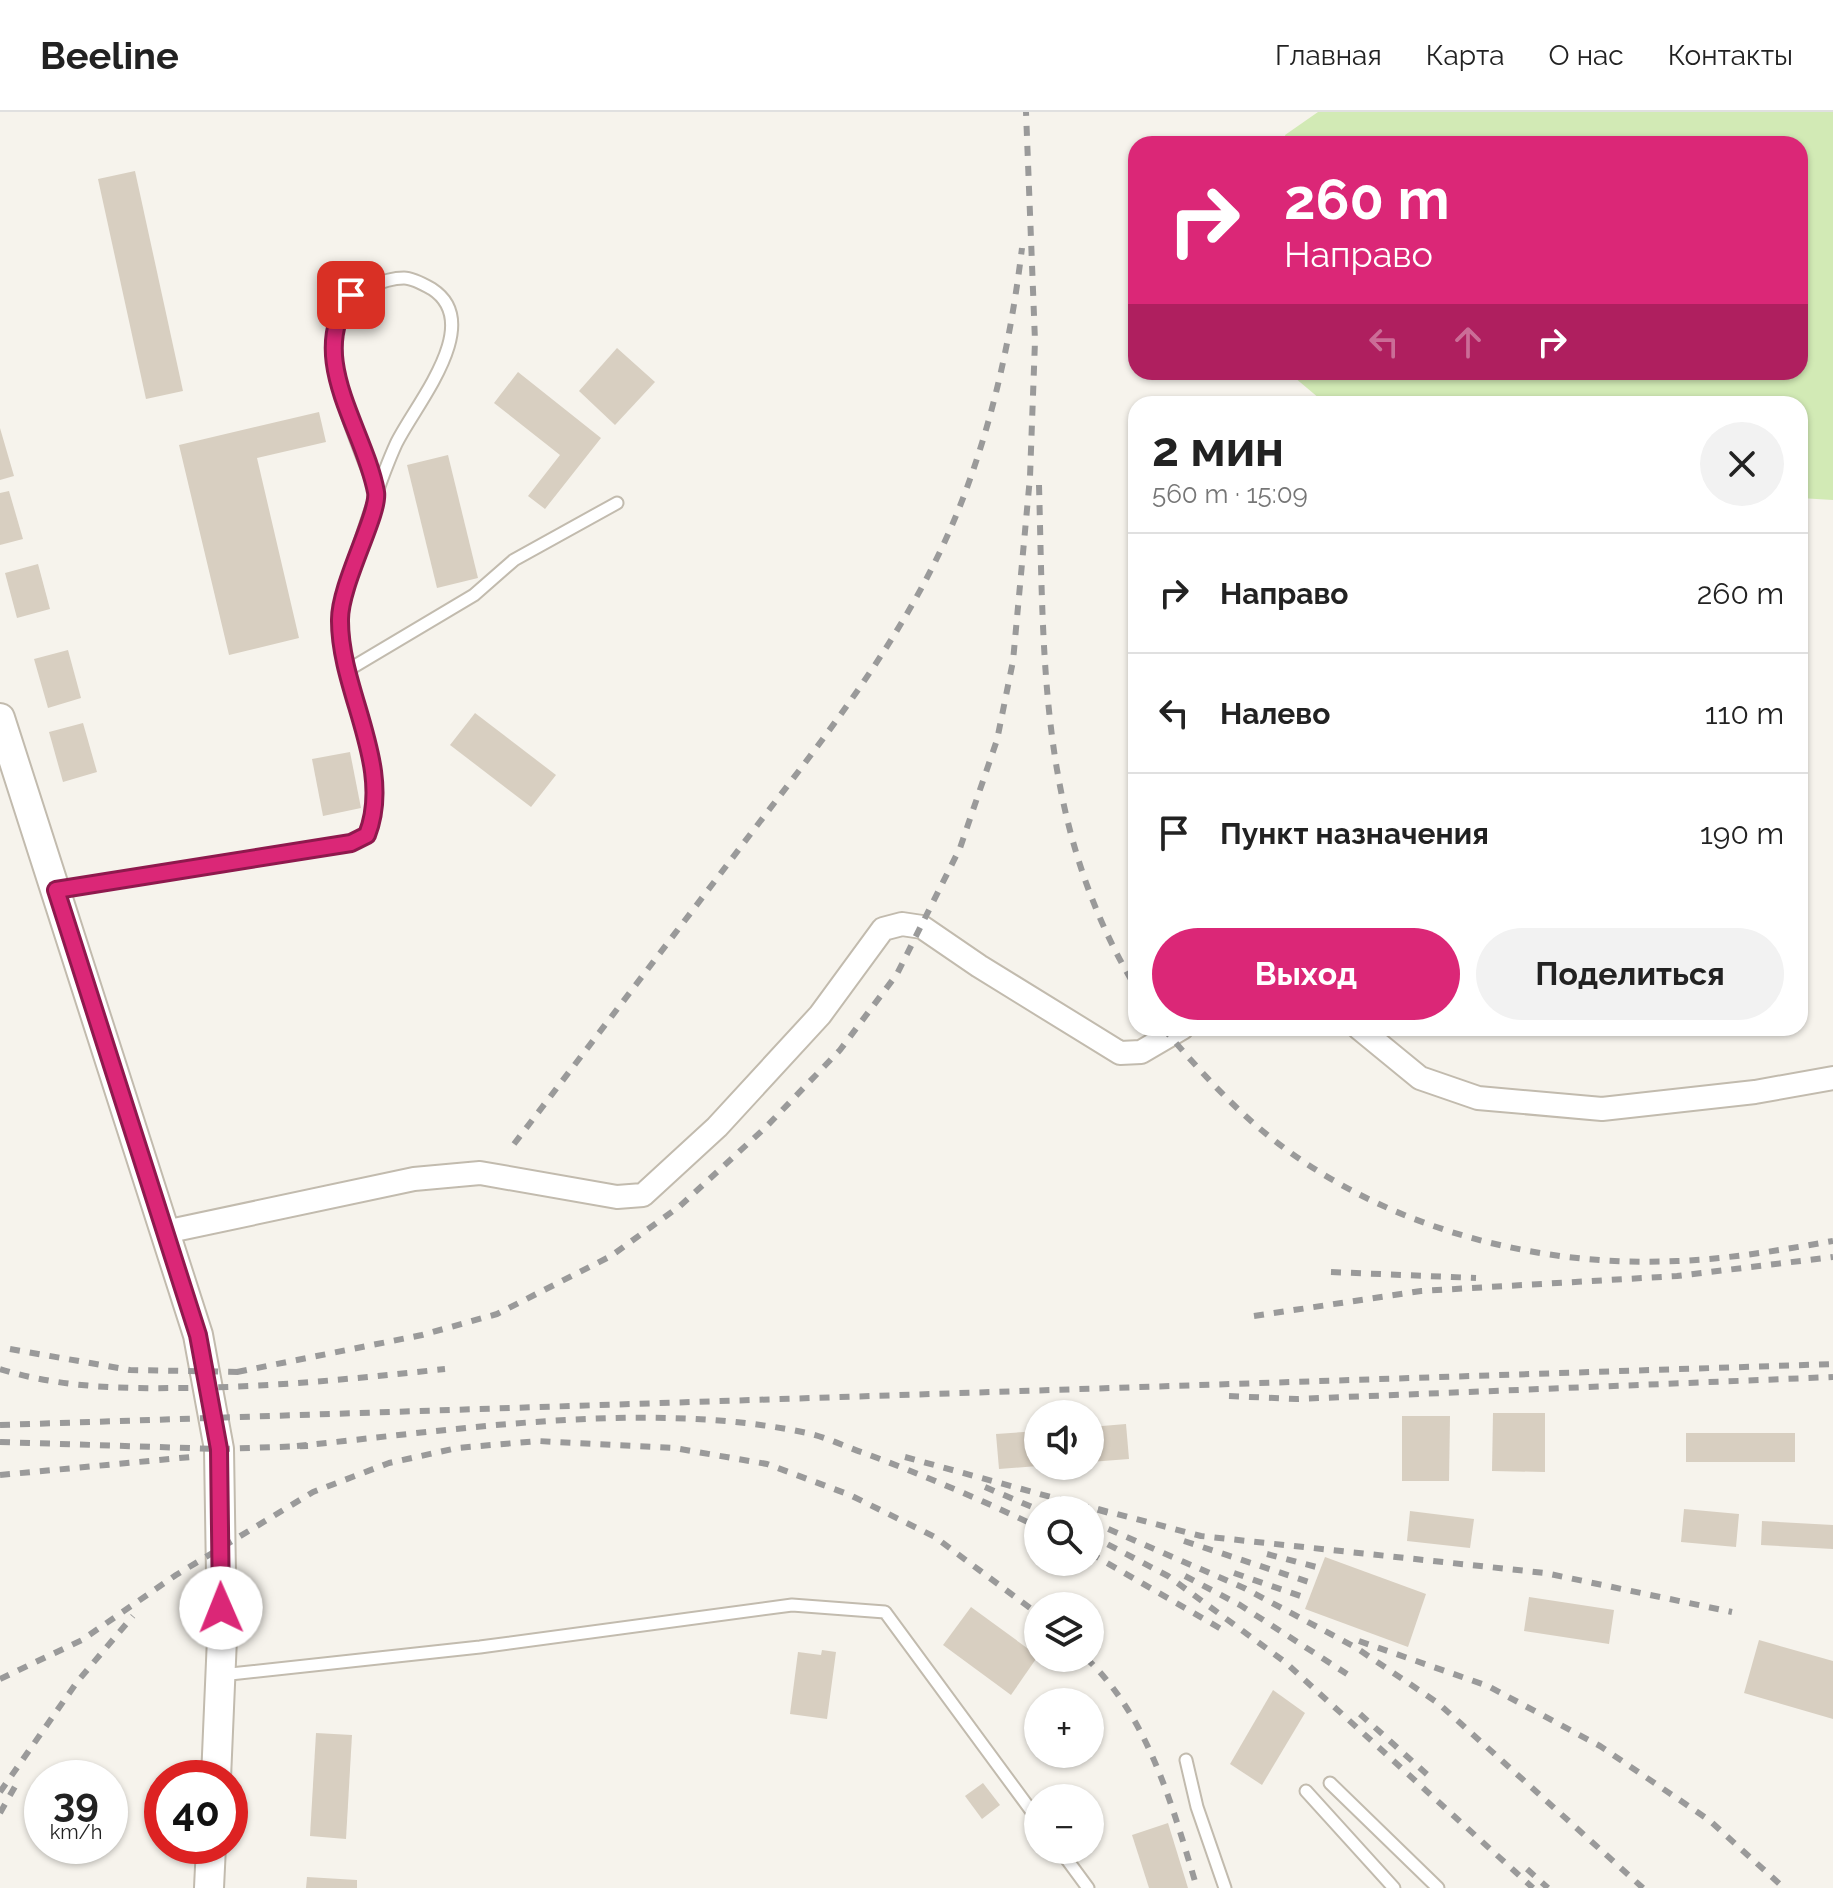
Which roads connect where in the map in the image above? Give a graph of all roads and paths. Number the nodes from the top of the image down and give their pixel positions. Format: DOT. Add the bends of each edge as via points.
graph roads {
  1 [pos="377,495"];
  2 [pos="617,503"];
  3 [pos="348,670"];
  4 [pos="0,718"];
  5 [pos="56,890"];
  6 [pos="1168,1036"];
  7 [pos="1369,1036"];
  8 [pos="1833,1078"];
  9 [pos="165,1232"];
  10 [pos="221,1675"];
  11 [pos="217,1760"];
  12 [pos="1186,1760"];
  13 [pos="1330,1783"];
  14 [pos="1306,1791"];
  15 [pos="1024,1801"];
  16 [pos="210,1864"];
  17 [pos="1070,1864"];
  18 [pos="209,1888"];
  19 [pos="1088,1888"];
  20 [pos="1225,1888"];
  21 [pos="1394,1888"];
  22 [pos="1438,1888"];
  1 -- 1 [label="lane" via="397,442 450,346 450,313 442,296 405,278 351,295 334,330 332,359"];
  1 -- 3 [label="lane" via="342,595 340,634"];
  2 -- 3 [label="lane" via="514,560 474,595"];
  3 -- 5 [label="lane" via="378,796 367,835 351,843"];
  4 -- 5 [label="street"];
  5 -- 9 [label="street"];
  6 -- 9 [label="street" via="1141,1052 1120,1053 922,927 902,924 883,929 820,1015 717,1127 643,1195 617,1197 480,1173 414,1179"];
  7 -- 8 [label="street" via="1420,1078 1478,1098 1602,1109"];
  9 -- 10 [label="street" via="198,1335 218,1439"];
  10 -- 11 [label="street"];
  10 -- 15 [label="lane" via="792,1605 885,1612"];
  12 -- 20 [label="lane"];
  13 -- 22 [label="lane"];
  14 -- 21 [label="lane"];
  16 -- 18 [label="street"];
  17 -- 19 [label="lane"];
}
